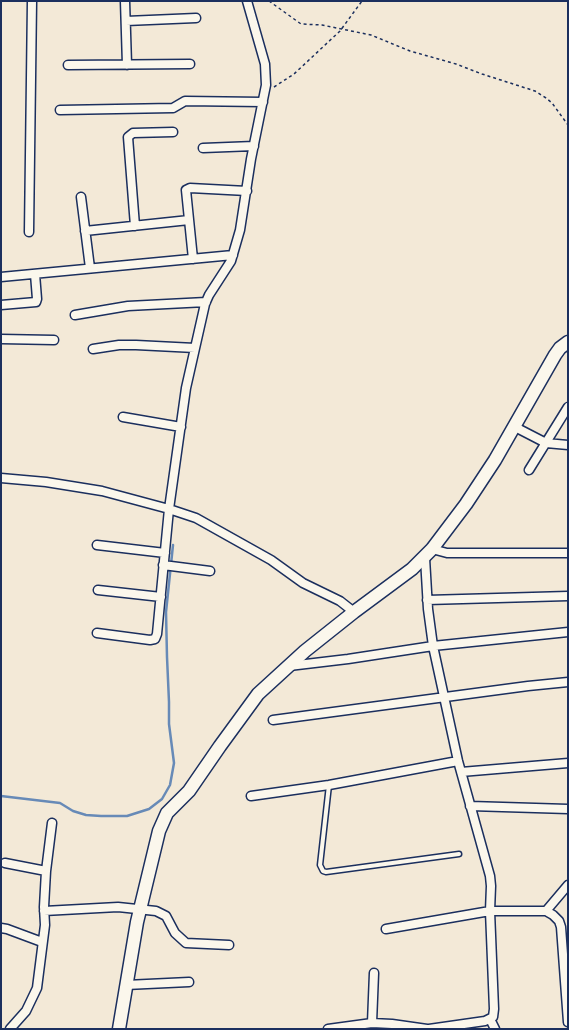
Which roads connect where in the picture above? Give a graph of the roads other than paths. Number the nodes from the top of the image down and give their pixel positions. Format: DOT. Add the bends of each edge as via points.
graph roads {
  1 [pos="32,1"];
  2 [pos="125,1"];
  3 [pos="247,1"];
  4 [pos="196,18"];
  5 [pos="126,21"];
  6 [pos="190,64"];
  7 [pos="127,65"];
  8 [pos="68,66"];
  9 [pos="263,102"];
  10 [pos="60,110"];
  11 [pos="173,132"];
  12 [pos="254,146"];
  13 [pos="203,148"];
  14 [pos="247,191"];
  15 [pos="81,197"];
  16 [pos="189,220"];
  17 [pos="135,226"];
  18 [pos="85,231"];
  19 [pos="29,232"];
  20 [pos="233,255"];
  21 [pos="193,259"];
  22 [pos="90,268"];
  23 [pos="35,274"];
  24 [pos="1,277"];
  25 [pos="206,302"];
  26 [pos="1,305"];
  27 [pos="76,314"];
  28 [pos="1,339"];
  29 [pos="54,340"];
  30 [pos="568,342"];
  31 [pos="195,348"];
  32 [pos="93,349"];
  33 [pos="568,407"];
  34 [pos="123,416"];
  35 [pos="180,426"];
  36 [pos="515,427"];
  37 [pos="546,443"];
  38 [pos="568,445"];
  39 [pos="529,470"];
  40 [pos="1,478"];
  41 [pos="169,509"];
  42 [pos="97,545"];
  43 [pos="165,553"];
  44 [pos="428,553"];
  45 [pos="568,554"];
  46 [pos="168,566"];
  47 [pos="210,570"];
  48 [pos="98,590"];
  49 [pos="568,596"];
  50 [pos="161,598"];
  51 [pos="427,600"];
  52 [pos="354,612"];
  53 [pos="568,632"];
  54 [pos="97,633"];
  55 [pos="433,646"];
  56 [pos="289,666"];
  57 [pos="568,682"];
  58 [pos="445,697"];
  59 [pos="273,720"];
  60 [pos="458,761"];
  61 [pos="568,763"];
  62 [pos="461,772"];
  63 [pos="329,785"];
  64 [pos="251,796"];
  65 [pos="470,806"];
  66 [pos="568,809"];
  67 [pos="52,823"];
  68 [pos="459,854"];
  69 [pos="6,863"];
  70 [pos="46,871"];
  71 [pos="568,886"];
  72 [pos="140,909"];
  73 [pos="44,911"];
  74 [pos="490,911"];
  75 [pos="546,911"];
  76 [pos="1,928"];
  77 [pos="386,929"];
  78 [pos="42,942"];
  79 [pos="230,945"];
  80 [pos="374,973"];
  81 [pos="189,982"];
  82 [pos="126,985"];
  83 [pos="567,999"];
  84 [pos="490,1019"];
  85 [pos="568,1022"];
  86 [pos="372,1023"];
  87 [pos="10,1029"];
  88 [pos="119,1029"];
  89 [pos="328,1029"];
  90 [pos="428,1029"];
  91 [pos="495,1029"];
  1 -- 19 [label="street"];
  2 -- 5 [label="street"];
  3 -- 9 [label="street" via="265,64 266,85"];
  4 -- 5 [label="street"];
  5 -- 7 [label="street"];
  6 -- 7 [label="street"];
  7 -- 8 [label="street"];
  9 -- 10 [label="street" via="185,101 173,108"];
  9 -- 12 [label="street"];
  11 -- 17 [label="street" via="133,133 128,137"];
  12 -- 13 [label="street"];
  12 -- 14 [label="street"];
  14 -- 16 [label="street" via="188,188 186,191"];
  14 -- 20 [label="street"];
  15 -- 18 [label="street"];
  16 -- 17 [label="street"];
  16 -- 21 [label="street"];
  17 -- 18 [label="street"];
  18 -- 22 [label="street"];
  20 -- 21 [label="street"];
  20 -- 25 [label="street"];
  21 -- 22 [label="street"];
  22 -- 23 [label="street"];
  23 -- 24 [label="street"];
  23 -- 26 [label="street" via="36,302"];
  25 -- 27 [label="street" via="128,306"];
  25 -- 31 [label="street"];
  28 -- 29 [label="street"];
  30 -- 36 [label="street" via="555,355"];
  31 -- 32 [label="street" via="130,345"];
  31 -- 35 [label="street"];
  33 -- 37 [label="street"];
  34 -- 35 [label="street"];
  35 -- 41 [label="street"];
  36 -- 37 [label="street"];
  36 -- 44 [label="street" via="477,488"];
  37 -- 38 [label="street"];
  37 -- 39 [label="street"];
  40 -- 41 [label="street" via="75,485"];
  41 -- 43 [label="street"];
  41 -- 52 [label="street" via="196,518 222,532 271,560 303,583 340,601"];
  42 -- 43 [label="street"];
  43 -- 46 [label="street"];
  44 -- 45 [label="street"];
  44 -- 51 [label="street"];
  44 -- 52 [label="street" via="412,569"];
  46 -- 47 [label="street"];
  46 -- 50 [label="street"];
  48 -- 50 [label="street"];
  49 -- 51 [label="street"];
  50 -- 54 [label="street" via="155,638 150,640"];
  51 -- 55 [label="street"];
  52 -- 56 [label="street"];
  53 -- 55 [label="street"];
  55 -- 56 [label="street"];
  55 -- 58 [label="street"];
  56 -- 72 [label="street" via="252,701 191,788 167,813 159,830"];
  57 -- 58 [label="street"];
  58 -- 59 [label="street"];
  58 -- 60 [label="street"];
  60 -- 62 [label="street"];
  60 -- 63 [label="street"];
  61 -- 62 [label="street"];
  62 -- 65 [label="street"];
  63 -- 64 [label="street"];
  63 -- 68 [label="lane" via="320,865 323,871"];
  65 -- 66 [label="street"];
  65 -- 74 [label="street" via="490,876"];
  67 -- 70 [label="street"];
  69 -- 70 [label="street"];
  70 -- 73 [label="street"];
  71 -- 75 [label="street"];
  72 -- 73 [label="street" via="112,907"];
  72 -- 79 [label="street" via="156,911 166,916 175,932 186,943"];
  72 -- 82 [label="street"];
  73 -- 78 [label="street"];
  74 -- 75 [label="street"];
  74 -- 77 [label="street"];
  74 -- 84 [label="street" via="494,1009"];
  75 -- 83 [label="street" via="559,921 561,927"];
  76 -- 78 [label="street"];
  78 -- 87 [label="street" via="34,996 26,1011"];
  80 -- 86 [label="street"];
  81 -- 82 [label="street"];
  82 -- 88 [label="street"];
  83 -- 85 [label="street"];
  84 -- 90 [label="street"];
  84 -- 91 [label="street"];
  86 -- 89 [label="street"];
  86 -- 90 [label="street"];
}
